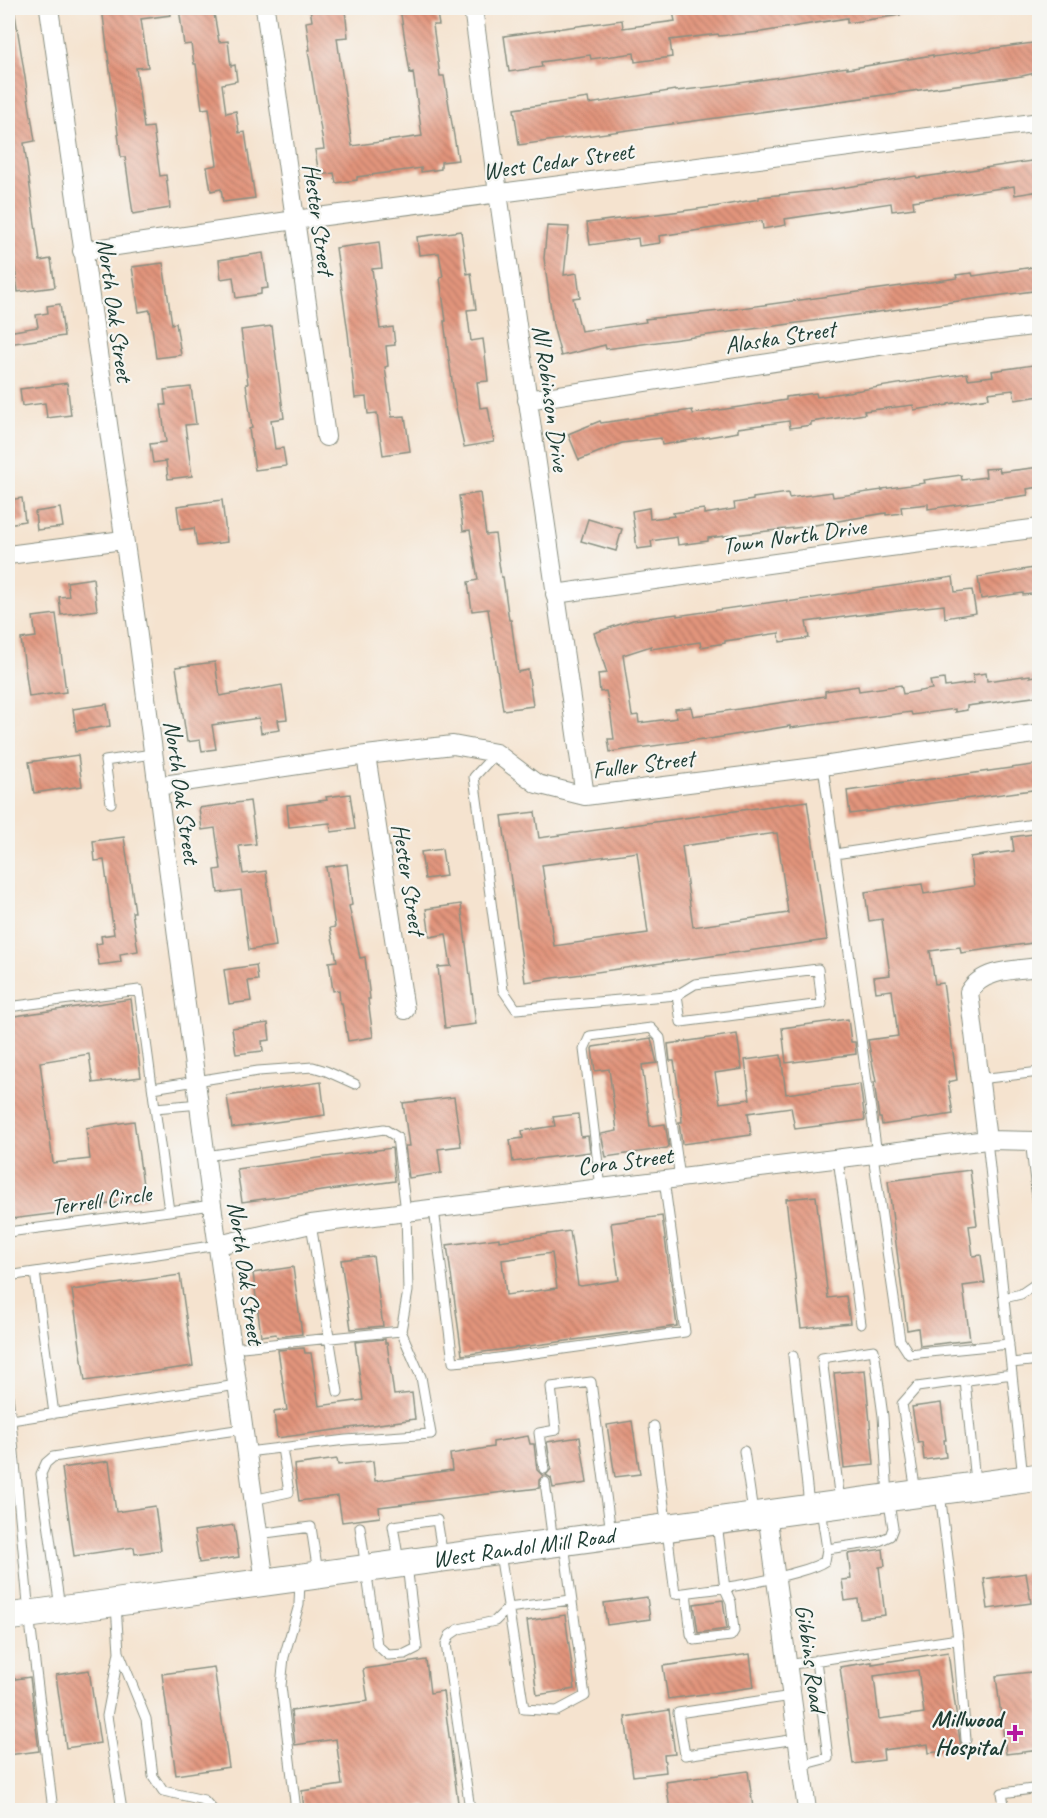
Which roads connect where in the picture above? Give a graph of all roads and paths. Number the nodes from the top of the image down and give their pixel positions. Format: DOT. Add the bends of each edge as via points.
graph roads {
  1 [pos="49,8"];
  2 [pos="265,8"];
  3 [pos="473,8"];
  4 [pos="1040,122"];
  5 [pos="498,193"];
  6 [pos="295,220"];
  7 [pos="82,251"];
  8 [pos="1040,325"];
  9 [pos="527,400"];
  10 [pos="326,437"];
  11 [pos="1040,528"];
  12 [pos="123,540"];
  13 [pos="8,555"];
  14 [pos="555,594"];
  15 [pos="1040,733"];
  16 [pos="496,753"];
  17 [pos="152,754"];
  18 [pos="366,755"];
  19 [pos="823,766"];
  20 [pos="157,786"];
  21 [pos="585,796"];
  22 [pos="111,803"];
  23 [pos="1040,823"];
  24 [pos="835,854"];
  25 [pos="1040,967"];
  26 [pos="677,995"];
  27 [pos="8,1007"];
  28 [pos="405,1010"];
  29 [pos="1040,1072"];
  30 [pos="979,1079"];
  31 [pos="197,1082"];
  32 [pos="355,1084"];
  33 [pos="153,1088"];
  34 [pos="200,1104"];
  35 [pos="155,1108"];
  36 [pos="987,1140"];
  37 [pos="1035,1141"];
  38 [pos="875,1154"];
  39 [pos="206,1156"];
  40 [pos="838,1159"];
  41 [pos="672,1179"];
  42 [pos="601,1188"];
  43 [pos="212,1205"];
  44 [pos="434,1209"];
  45 [pos="169,1210"];
  46 [pos="406,1212"];
  47 [pos="1040,1223"];
  48 [pos="311,1224"];
  49 [pos="8,1232"];
  50 [pos="218,1245"];
  51 [pos="34,1272"];
  52 [pos="8,1276"];
  53 [pos="1040,1281"];
  54 [pos="1004,1298"];
  55 [pos="861,1324"];
  56 [pos="401,1331"];
  57 [pos="329,1338"];
  58 [pos="1009,1344"];
  59 [pos="232,1348"];
  60 [pos="793,1356"];
  61 [pos="1040,1360"];
  62 [pos="1011,1363"];
  63 [pos="1012,1374"];
  64 [pos="965,1380"];
  65 [pos="237,1385"];
  66 [pos="338,1392"];
  67 [pos="8,1396"];
  68 [pos="54,1414"];
  69 [pos="11,1420"];
  70 [pos="654,1426"];
  71 [pos="243,1429"];
  72 [pos="282,1448"];
  73 [pos="744,1451"];
  74 [pos="247,1452"];
  75 [pos="544,1469"];
  76 [pos="1031,1478"];
  77 [pos="545,1482"];
  78 [pos="976,1486"];
  79 [pos="928,1492"];
  80 [pos="888,1497"];
  81 [pos="253,1500"];
  82 [pos="823,1506"];
  83 [pos="761,1514"];
  84 [pos="717,1520"];
  85 [pos="360,1527"];
  86 [pos="668,1527"];
  87 [pos="258,1534"];
  88 [pos="611,1535"];
  89 [pos="558,1542"];
  90 [pos="827,1549"];
  91 [pos="500,1550"];
  92 [pos="443,1558"];
  93 [pos="403,1564"];
  94 [pos="366,1569"];
  95 [pos="309,1576"];
  96 [pos="776,1578"];
  97 [pos="265,1582"];
  98 [pos="724,1589"];
  99 [pos="686,1593"];
  100 [pos="572,1600"];
  101 [pos="115,1603"];
  102 [pos="508,1608"];
  103 [pos="60,1610"];
  104 [pos="18,1616"];
  105 [pos="958,1639"];
  106 [pos="120,1653"];
  107 [pos="816,1660"];
  108 [pos="788,1665"];
  109 [pos="792,1696"];
  110 [pos="797,1739"];
  111 [pos="966,1740"];
  112 [pos="801,1765"];
  113 [pos="1040,1788"];
  114 [pos="470,1809"];
  115 [pos="53,1810"];
  116 [pos="122,1810"];
  117 [pos="213,1810"];
  118 [pos="296,1810"];
  119 [pos="807,1810"];
  120 [pos="1005,1810"];
  1 -- 7 [label="street, North Oak Street"];
  2 -- 6 [label="street, Hester Street"];
  3 -- 5 [label="street, Nl Robinson Drive"];
  4 -- 5 [label="street, West Cedar Street"];
  5 -- 6 [label="street, West Cedar Street"];
  5 -- 9 [label="street, Nl Robinson Drive"];
  6 -- 7 [label="street, West Cedar Street"];
  6 -- 10 [label="street, Hester Street"];
  7 -- 12 [label="street, North Oak Street"];
  8 -- 9 [label="street, Alaska Street"];
  9 -- 14 [label="street, Nl Robinson Drive"];
  11 -- 14 [label="street, Town North Drive"];
  12 -- 13 [label="street"];
  12 -- 17 [label="street, North Oak Street"];
  14 -- 21 [label="street, Nl Robinson Drive"];
  15 -- 19 [label="street, Fuller Street"];
  16 -- 18 [label="street, Fuller Street" via="453,745"];
  16 -- 21 [label="street, Fuller Street" via="537,784"];
  16 -- 26 [label="lane" via="474,777 503,990 516,1010"];
  17 -- 20 [label="street, North Oak Street"];
  17 -- 22 [label="lane" via="105,762"];
  18 -- 20 [label="street, Fuller Street"];
  18 -- 28 [label="street, Hester Street"];
  19 -- 21 [label="street, Fuller Street"];
  19 -- 24 [label="lane"];
  20 -- 31 [label="street, North Oak Street"];
  23 -- 24 [label="lane"];
  24 -- 38 [label="lane"];
  25 -- 30 [label="street" via="986,975 969,992"];
  26 -- 26 [label="lane" via="681,1023 822,1004 818,969 695,984"];
  27 -- 33 [label="lane, Terrell Circle" via="139,990"];
  29 -- 30 [label="lane"];
  30 -- 36 [label="street"];
  31 -- 32 [label="lane" via="258,1071 313,1067"];
  31 -- 33 [label="lane"];
  31 -- 34 [label="street, North Oak Street"];
  33 -- 35 [label="lane, Terrell Circle"];
  34 -- 35 [label="lane"];
  34 -- 39 [label="street, North Oak Street"];
  35 -- 45 [label="lane, Terrell Circle"];
  36 -- 37 [label="street, Cora Street"];
  36 -- 38 [label="street, Cora Street"];
  36 -- 54 [label="lane"];
  37 -- 47 [label="lane"];
  38 -- 40 [label="street, Cora Street"];
  38 -- 58 [label="lane" via="900,1340 909,1354"];
  39 -- 43 [label="street, North Oak Street"];
  39 -- 46 [label="lane" via="384,1129 397,1137"];
  40 -- 41 [label="street, Cora Street"];
  40 -- 55 [label="lane"];
  41 -- 42 [label="street, Cora Street"];
  41 -- 42 [label="lane" via="660,1038 651,1028 590,1036 584,1049"];
  41 -- 44 [label="lane" via="685,1332 491,1359 453,1362"];
  42 -- 44 [label="street, Cora Street"];
  43 -- 45 [label="lane"];
  43 -- 50 [label="street, North Oak Street"];
  44 -- 46 [label="street, Cora Street"];
  45 -- 49 [label="lane, Terrell Circle"];
  46 -- 48 [label="street, Cora Street"];
  46 -- 56 [label="lane" via="408,1291"];
  48 -- 50 [label="street, Cora Street"];
  48 -- 57 [label="lane"];
  50 -- 51 [label="lane"];
  50 -- 59 [label="street, North Oak Street"];
  51 -- 52 [label="lane"];
  51 -- 68 [label="lane"];
  53 -- 54 [label="lane" via="1021,1294"];
  54 -- 58 [label="lane"];
  56 -- 57 [label="lane"];
  56 -- 72 [label="lane" via="421,1377 431,1434"];
  57 -- 59 [label="lane"];
  57 -- 66 [label="lane"];
  58 -- 62 [label="lane"];
  59 -- 65 [label="street, North Oak Street"];
  60 -- 82 [label="lane"];
  61 -- 62 [label="lane"];
  62 -- 63 [label="lane"];
  63 -- 64 [label="lane"];
  63 -- 76 [label="lane"];
  64 -- 78 [label="lane"];
  64 -- 79 [label="lane" via="917,1387 902,1404"];
  65 -- 68 [label="lane"];
  65 -- 71 [label="street, North Oak Street"];
  67 -- 69 [label="lane"];
  68 -- 69 [label="lane"];
  69 -- 104 [label="lane"];
  70 -- 86 [label="lane"];
  71 -- 74 [label="street, North Oak Street"];
  71 -- 103 [label="lane" via="53,1457 46,1462 41,1474"];
  72 -- 74 [label="lane"];
  72 -- 81 [label="lane" via="289,1492"];
  73 -- 83 [label="lane"];
  74 -- 81 [label="street, North Oak Street"];
  75 -- 88 [label="lane" via="539,1433 556,1430 551,1387 591,1382"];
  76 -- 78 [label="main road, West Randol Mill Road"];
  77 -- 89 [label="lane"];
  78 -- 79 [label="main road, West Randol Mill Road"];
  79 -- 80 [label="main road, West Randol Mill Road"];
  79 -- 105 [label="lane"];
  80 -- 82 [label="main road, West Randol Mill Road"];
  80 -- 82 [label="lane" via="874,1350 822,1358"];
  80 -- 90 [label="lane" via="893,1528 890,1536 877,1542"];
  81 -- 87 [label="street, North Oak Street"];
  82 -- 83 [label="main road, West Randol Mill Road"];
  82 -- 90 [label="lane"];
  83 -- 84 [label="main road, West Randol Mill Road"];
  83 -- 96 [label="street, Gibbins Road"];
  84 -- 86 [label="main road, West Randol Mill Road"];
  84 -- 98 [label="lane"];
  85 -- 94 [label="lane"];
  86 -- 88 [label="main road, West Randol Mill Road"];
  86 -- 99 [label="lane" via="675,1594"];
  87 -- 95 [label="lane" via="311,1527"];
  87 -- 97 [label="street, North Oak Street"];
  88 -- 89 [label="main road, West Randol Mill Road"];
  89 -- 91 [label="main road, West Randol Mill Road"];
  89 -- 100 [label="lane"];
  90 -- 96 [label="lane" via="825,1561 817,1566"];
  91 -- 92 [label="main road, West Randol Mill Road"];
  91 -- 102 [label="lane"];
  92 -- 93 [label="main road, West Randol Mill Road"];
  92 -- 93 [label="lane" via="437,1520 393,1526"];
  93 -- 94 [label="main road, West Randol Mill Road"];
  93 -- 94 [label="lane" via="417,1648 405,1654 388,1655 377,1645"];
  94 -- 95 [label="main road, West Randol Mill Road"];
  95 -- 97 [label="main road, West Randol Mill Road"];
  95 -- 118 [label="lane" via="284,1657 281,1686"];
  96 -- 98 [label="lane"];
  96 -- 108 [label="street, Gibbins Road"];
  97 -- 101 [label="main road, West Randol Mill Road"];
  98 -- 99 [label="lane"];
  98 -- 99 [label="lane" via="731,1602 734,1631 731,1636 694,1640"];
  100 -- 102 [label="lane"];
  100 -- 102 [label="lane" via="585,1696 557,1711 524,1709"];
  101 -- 103 [label="main road, West Randol Mill Road"];
  101 -- 106 [label="lane"];
  102 -- 114 [label="lane" via="495,1621 459,1629 446,1644"];
  103 -- 104 [label="main road, West Randol Mill Road"];
  104 -- 115 [label="lane"];
  105 -- 107 [label="lane"];
  105 -- 111 [label="lane"];
  106 -- 116 [label="lane" via="107,1716"];
  106 -- 117 [label="lane" via="146,1719 153,1776 163,1791 204,1800"];
  107 -- 108 [label="lane"];
  107 -- 112 [label="lane" via="828,1758"];
  108 -- 109 [label="street, Gibbins Road"];
  109 -- 110 [label="street, Gibbins Road"];
  109 -- 110 [label="lane" via="678,1713 685,1755"];
  110 -- 112 [label="street, Gibbins Road"];
  112 -- 119 [label="street, Gibbins Road"];
  113 -- 120 [label="lane" via="1002,1793"];
}
